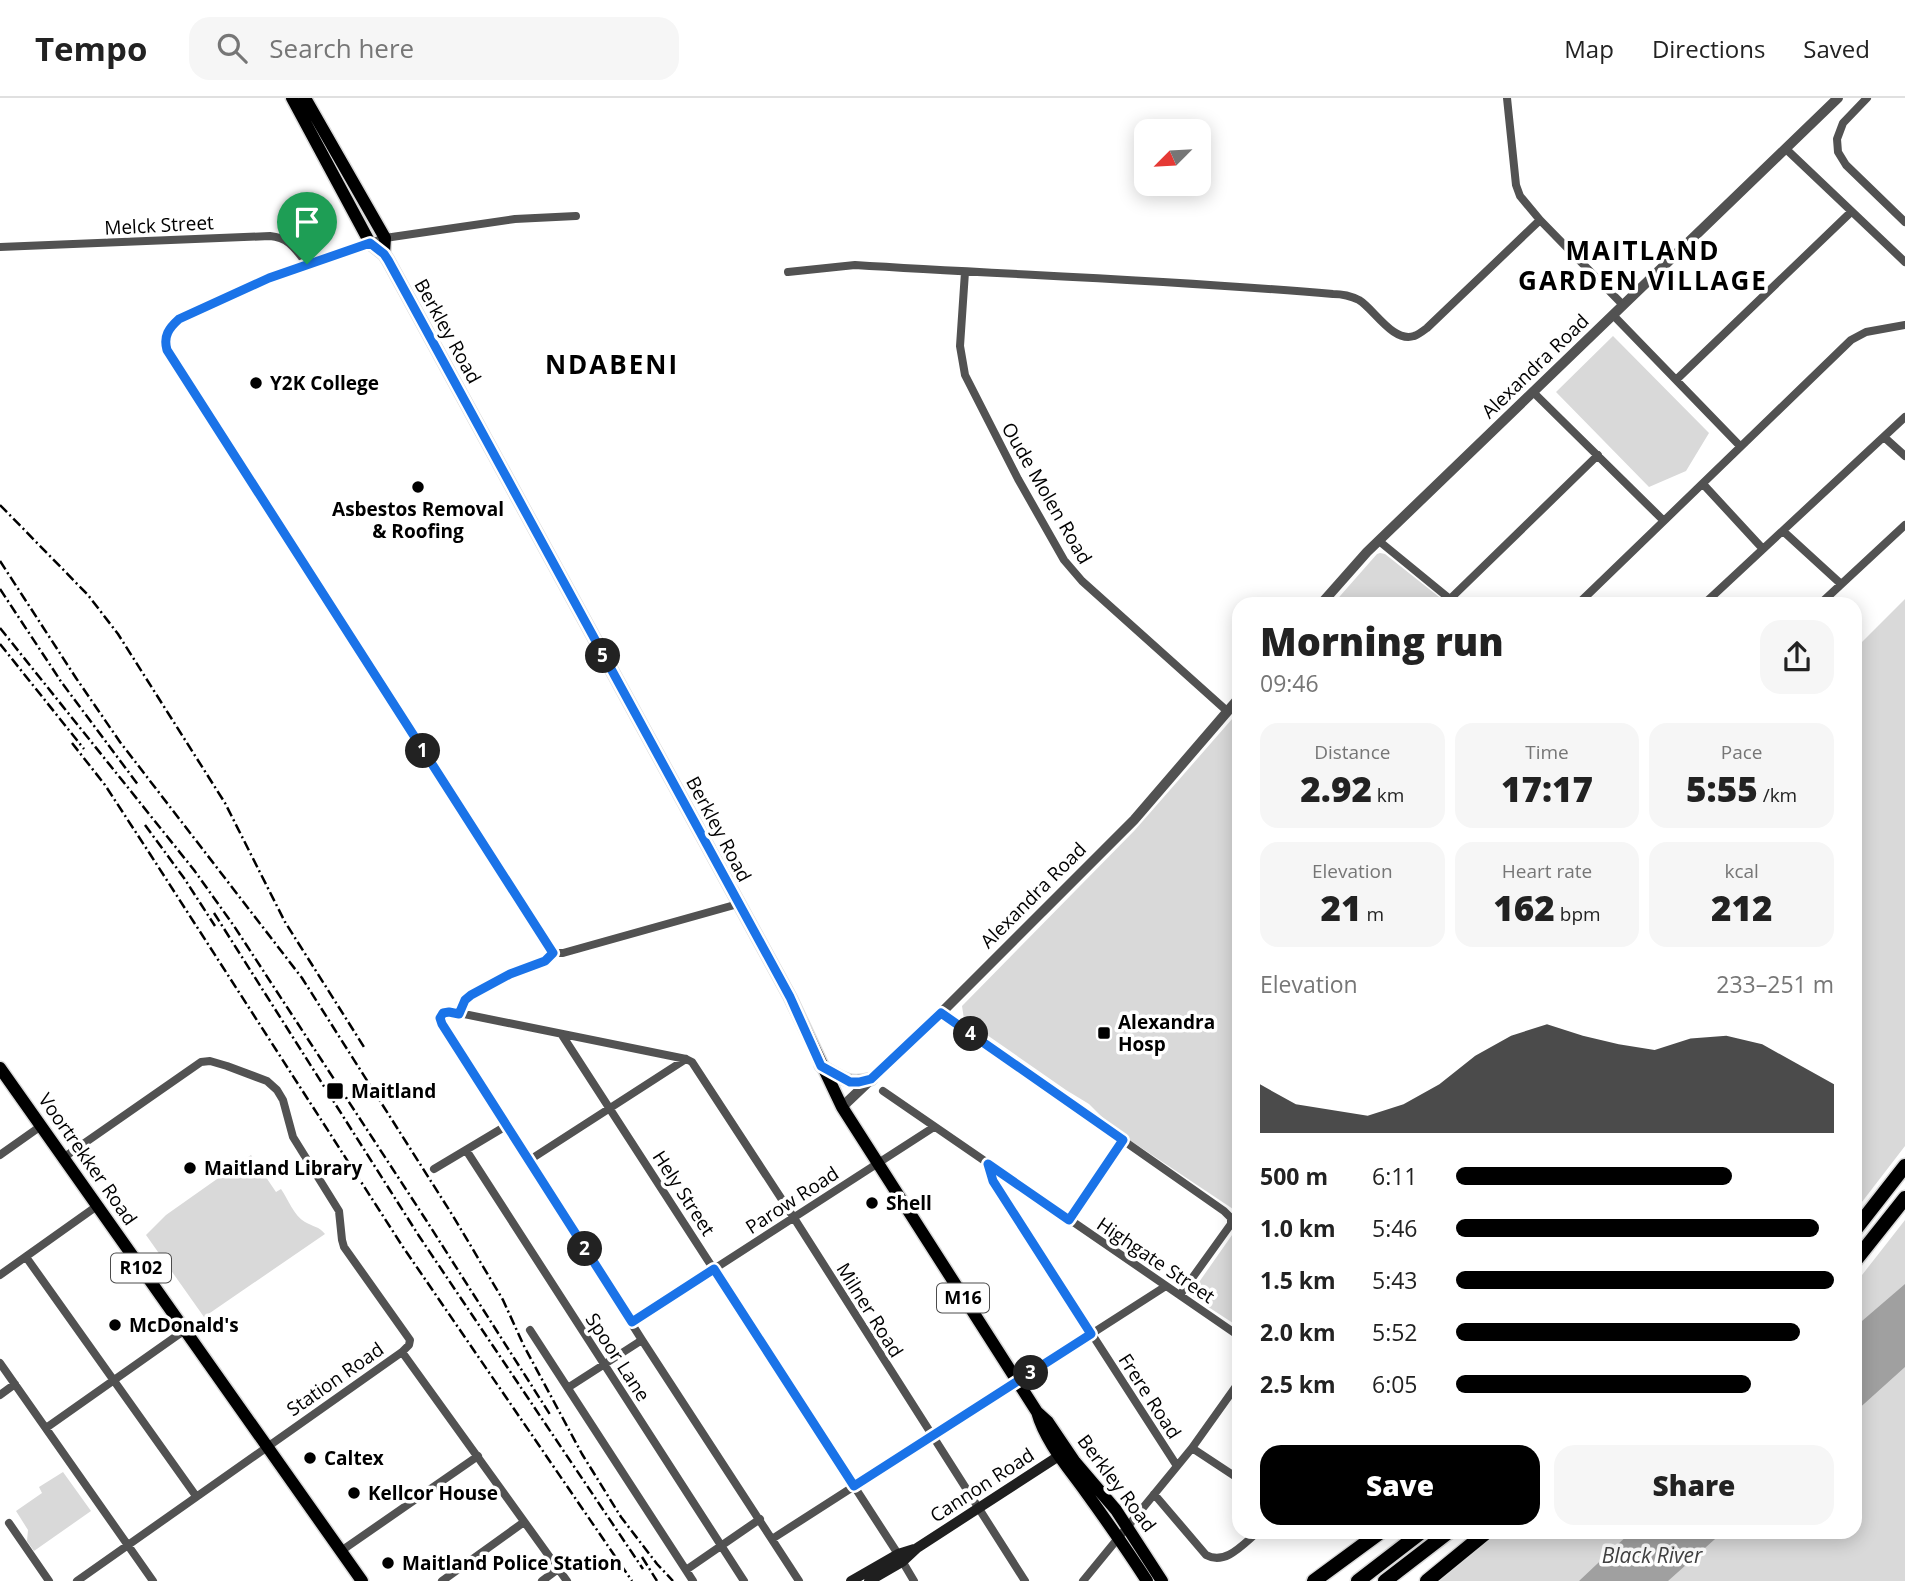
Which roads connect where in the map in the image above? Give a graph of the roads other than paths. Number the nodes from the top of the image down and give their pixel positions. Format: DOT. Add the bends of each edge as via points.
graph roads {
  1 [pos="292,98"];
  2 [pos="305,98"];
  3 [pos="1507,98"];
  4 [pos="1838,98"];
  5 [pos="1867,98"];
  6 [pos="323,143"];
  7 [pos="1786,149"];
  8 [pos="1851,212"];
  9 [pos="576,216"];
  10 [pos="1540,220"];
  11 [pos="1905,221"];
  12 [pos="385,238"];
  13 [pos="370,243"];
  14 [pos="0,247"];
  15 [pos="384,254"];
  16 [pos="1905,262"];
  17 [pos="307,264"];
  18 [pos="788,272"];
  19 [pos="965,272"];
  20 [pos="1623,305"];
  21 [pos="1613,315"];
  22 [pos="1905,326"];
  23 [pos="1676,380"];
  24 [pos="1533,392"];
  25 [pos="1905,418"];
  26 [pos="1884,437"];
  27 [pos="1740,446"];
  28 [pos="1598,455"];
  29 [pos="1905,456"];
  30 [pos="1703,484"];
  31 [pos="1664,521"];
  32 [pos="1905,525"];
  33 [pos="1783,531"];
  34 [pos="1379,541"];
  35 [pos="1763,549"];
  36 [pos="1841,584"];
  37 [pos="1327,597"];
  38 [pos="1448,597"];
  39 [pos="1457,597"];
  40 [pos="1585,597"];
  41 [pos="1712,597"];
  42 [pos="1827,597"];
  43 [pos="1232,706"];
  44 [pos="1227,711"];
  45 [pos="738,904"];
  46 [pos="554,953"];
  47 [pos="941,1013"];
  48 [pos="459,1014"];
  49 [pos="562,1035"];
  50 [pos="686,1059"];
  51 [pos="821,1066"];
  52 [pos="0,1068"];
  53 [pos="871,1079"];
  54 [pos="883,1091"];
  55 [pos="842,1107"];
  56 [pos="611,1109"];
  57 [pos="41,1126"];
  58 [pos="506,1126"];
  59 [pos="934,1127"];
  60 [pos="1123,1140"];
  61 [pos="466,1150"];
  62 [pos="0,1155"];
  63 [pos="64,1158"];
  64 [pos="528,1161"];
  65 [pos="877,1164"];
  66 [pos="988,1164"];
  67 [pos="1905,1166"];
  68 [pos="434,1170"];
  69 [pos="1905,1198"];
  70 [pos="97,1206"];
  71 [pos="794,1218"];
  72 [pos="1069,1220"];
  73 [pos="1862,1221"];
  74 [pos="1862,1252"];
  75 [pos="26,1257"];
  76 [pos="714,1269"];
  77 [pos="0,1275"];
  78 [pos="1166,1286"];
  79 [pos="1180,1295"];
  80 [pos="632,1322"];
  81 [pos="185,1330"];
  82 [pos="530,1330"];
  83 [pos="1232,1331"];
  84 [pos="1091,1334"];
  85 [pos="642,1340"];
  86 [pos="402,1352"];
  87 [pos="0,1363"];
  88 [pos="604,1364"];
  89 [pos="114,1380"];
  90 [pos="1017,1382"];
  91 [pos="15,1384"];
  92 [pos="569,1387"];
  93 [pos="1232,1392"];
  94 [pos="0,1395"];
  95 [pos="46,1428"];
  96 [pos="932,1436"];
  97 [pos="268,1446"];
  98 [pos="1192,1448"];
  99 [pos="1063,1453"];
  100 [pos="478,1456"];
  101 [pos="1177,1466"];
  102 [pos="1232,1474"];
  103 [pos="854,1486"];
  104 [pos="1154,1494"];
  105 [pos="196,1496"];
  106 [pos="979,1508"];
  107 [pos="760,1519"];
  108 [pos="524,1522"];
  109 [pos="9,1523"];
  110 [pos="1127,1527"];
  111 [pos="1119,1538"];
  112 [pos="772,1539"];
  113 [pos="1248,1539"];
  114 [pos="1371,1539"];
  115 [pos="1413,1539"];
  116 [pos="1440,1539"];
  117 [pos="1478,1539"];
  118 [pos="721,1544"];
  119 [pos="128,1545"];
  120 [pos="341,1551"];
  121 [pos="900,1558"];
  122 [pos="558,1569"];
  123 [pos="686,1570"];
  124 [pos="359,1580"];
  125 [pos="49,1581"];
  126 [pos="77,1581"];
  127 [pos="153,1581"];
  128 [pos="442,1581"];
  129 [pos="542,1581"];
  130 [pos="567,1581"];
  131 [pos="693,1581"];
  132 [pos="744,1581"];
  133 [pos="799,1581"];
  134 [pos="851,1581"];
  135 [pos="869,1581"];
  136 [pos="914,1581"];
  137 [pos="1026,1581"];
  138 [pos="1083,1581"];
  139 [pos="1147,1581"];
  140 [pos="1162,1581"];
  141 [pos="1314,1581"];
  142 [pos="1358,1581"];
  143 [pos="1385,1581"];
  144 [pos="1427,1581"];
  1 -- 6 [label="main road, Berkley Road / M16"];
  2 -- 6 [label="main road, Berkley Road / M16"];
  3 -- 10 [label="street" via="1516,185"];
  4 -- 7 [label="street, Alexandra Road"];
  5 -- 11 [label="street" via="1843,123 1838,152"];
  6 -- 12 [label="main road, Berkley Road / M16"];
  6 -- 13 [label="main road, Berkley Road / M16"];
  7 -- 8 [label="street"];
  7 -- 20 [label="street, Alexandra Road"];
  8 -- 16 [label="street"];
  8 -- 23 [label="street"];
  9 -- 12 [label="street" via="515,219"];
  10 -- 19 [label="street" via="1412,337 1400,336 1369,308 1341,294"];
  10 -- 20 [label="street"];
  12 -- 13 [label="street"];
  12 -- 15 [label="main road"];
  13 -- 15 [label="main road, Berkley Road / M16"];
  13 -- 17 [label="street"];
  14 -- 17 [label="street, Melck Street" via="270,236 288,241"];
  15 -- 45 [label="main road, Berkley Road / M16"];
  17 -- 46 [label="street" via="179,319 166,335 167,350"];
  18 -- 19 [label="street" via="855,265"];
  19 -- 44 [label="street, Oude Molen Road" via="960,346 965,374 1064,560"];
  20 -- 21 [label="street, Alexandra Road"];
  21 -- 23 [label="street"];
  21 -- 24 [label="street, Alexandra Road"];
  22 -- 27 [label="street" via="1866,332 1851,340"];
  23 -- 27 [label="street"];
  24 -- 28 [label="street"];
  24 -- 34 [label="street, Alexandra Road"];
  25 -- 26 [label="street"];
  26 -- 29 [label="street"];
  26 -- 33 [label="street"];
  27 -- 30 [label="street"];
  28 -- 31 [label="street"];
  28 -- 39 [label="street"];
  30 -- 31 [label="street"];
  30 -- 35 [label="street"];
  31 -- 40 [label="street"];
  32 -- 36 [label="street"];
  33 -- 35 [label="street"];
  33 -- 36 [label="street"];
  34 -- 37 [label="street, Alexandra Road"];
  34 -- 38 [label="street"];
  35 -- 41 [label="street"];
  36 -- 42 [label="street"];
  43 -- 44 [label="street, Alexandra Road"];
  44 -- 47 [label="street, Alexandra Road" via="1134,820"];
  45 -- 46 [label="street"];
  45 -- 51 [label="main road, Berkley Road / M16" via="790,997"];
  46 -- 48 [label="street" via="471,995"];
  47 -- 53 [label="street, Alexandra Road"];
  47 -- 60 [label="street"];
  48 -- 49 [label="street"];
  48 -- 58 [label="street" via="443,1013 442,1024"];
  49 -- 50 [label="street"];
  49 -- 56 [label="street, Hely Street"];
  50 -- 56 [label="street"];
  50 -- 71 [label="street, Milner Road"];
  51 -- 53 [label="main road" via="850,1082"];
  51 -- 55 [label="main road, Berkley Road / M16"];
  52 -- 57 [label="main road, Voortrekker Road / R102"];
  53 -- 55 [label="street, Alexandra Road"];
  54 -- 59 [label="street, Highgate Street"];
  55 -- 65 [label="main road, Berkley Road / M16"];
  56 -- 64 [label="street"];
  56 -- 76 [label="street, Hely Street"];
  57 -- 62 [label="street"];
  57 -- 63 [label="main road, Voortrekker Road / R102"];
  58 -- 61 [label="street"];
  58 -- 64 [label="street"];
  59 -- 65 [label="street, Parow Road"];
  59 -- 66 [label="street, Highgate Street"];
  60 -- 72 [label="street"];
  60 -- 79 [label="street" via="1231,1218"];
  61 -- 68 [label="street"];
  61 -- 88 [label="street, Spoor Lane"];
  63 -- 70 [label="main road, Voortrekker Road / R102"];
  63 -- 86 [label="street, Station Road" via="204,1061 267,1081 280,1094 293,1137 339,1211 344,1247 409,1338"];
  64 -- 80 [label="street"];
  65 -- 71 [label="street, Parow Road"];
  65 -- 90 [label="main road, Berkley Road / M16"];
  66 -- 72 [label="street, Highgate Street"];
  66 -- 84 [label="street, Frere Road" via="993,1181"];
  67 -- 73 [label="highway"];
  69 -- 74 [label="highway"];
  70 -- 75 [label="street"];
  70 -- 81 [label="main road, Voortrekker Road / R102"];
  71 -- 76 [label="street, Parow Road"];
  71 -- 96 [label="street, Milner Road"];
  72 -- 78 [label="street, Highgate Street"];
  75 -- 77 [label="street"];
  75 -- 89 [label="street"];
  76 -- 80 [label="street, Parow Road"];
  76 -- 103 [label="street, Hely Street"];
  78 -- 79 [label="street, Highgate Street"];
  78 -- 84 [label="street"];
  79 -- 83 [label="street, Highgate Street"];
  80 -- 85 [label="street"];
  81 -- 89 [label="street"];
  81 -- 97 [label="main road, Voortrekker Road / R102"];
  82 -- 92 [label="street"];
  84 -- 90 [label="street"];
  84 -- 101 [label="street, Frere Road"];
  85 -- 88 [label="street"];
  85 -- 107 [label="street"];
  86 -- 97 [label="street, Station Road"];
  86 -- 100 [label="street"];
  87 -- 91 [label="street"];
  88 -- 92 [label="street"];
  88 -- 118 [label="street, Spoor Lane"];
  89 -- 95 [label="street"];
  89 -- 105 [label="street"];
  90 -- 96 [label="street"];
  90 -- 99 [label="main road, Berkley Road / M16" via="1048,1422"];
  91 -- 94 [label="street"];
  91 -- 95 [label="street"];
  92 -- 123 [label="street"];
  93 -- 98 [label="street"];
  95 -- 119 [label="street"];
  96 -- 103 [label="street"];
  96 -- 106 [label="street, Milner Road"];
  97 -- 105 [label="street, Station Road"];
  97 -- 120 [label="main road, Voortrekker Road / R102"];
  98 -- 101 [label="street"];
  98 -- 102 [label="street"];
  99 -- 106 [label="main road, Cannon Road"];
  99 -- 110 [label="main road, Berkley Road / M16"];
  99 -- 111 [label="main road, Berkley Road / M16"];
  100 -- 108 [label="street"];
  100 -- 120 [label="street"];
  101 -- 104 [label="street"];
  103 -- 112 [label="street"];
  103 -- 121 [label="street, Hely Street"];
  104 -- 110 [label="street"];
  104 -- 113 [label="street" via="1211,1558 1223,1558"];
  105 -- 119 [label="street, Station Road"];
  106 -- 121 [label="main road, Cannon Road"];
  106 -- 137 [label="street, Milner Road"];
  107 -- 112 [label="street"];
  107 -- 118 [label="street"];
  108 -- 122 [label="street"];
  108 -- 128 [label="street"];
  109 -- 125 [label="street"];
  110 -- 111 [label="street"];
  110 -- 140 [label="main road, Berkley Road / M16"];
  111 -- 138 [label="street"];
  111 -- 139 [label="main road, Berkley Road / M16"];
  112 -- 133 [label="street"];
  114 -- 141 [label="highway"];
  115 -- 142 [label="highway"];
  116 -- 143 [label="highway"];
  117 -- 144 [label="highway"];
  118 -- 123 [label="street"];
  118 -- 132 [label="street, Spoor Lane"];
  119 -- 126 [label="street, Station Road"];
  119 -- 127 [label="street"];
  120 -- 124 [label="main road, Voortrekker Road / R102"];
  121 -- 134 [label="main road, Cannon Road"];
  121 -- 135 [label="main road, Cannon Road"];
  121 -- 136 [label="street, Hely Street"];
  122 -- 129 [label="street"];
  122 -- 130 [label="street"];
  123 -- 131 [label="street"];
}
